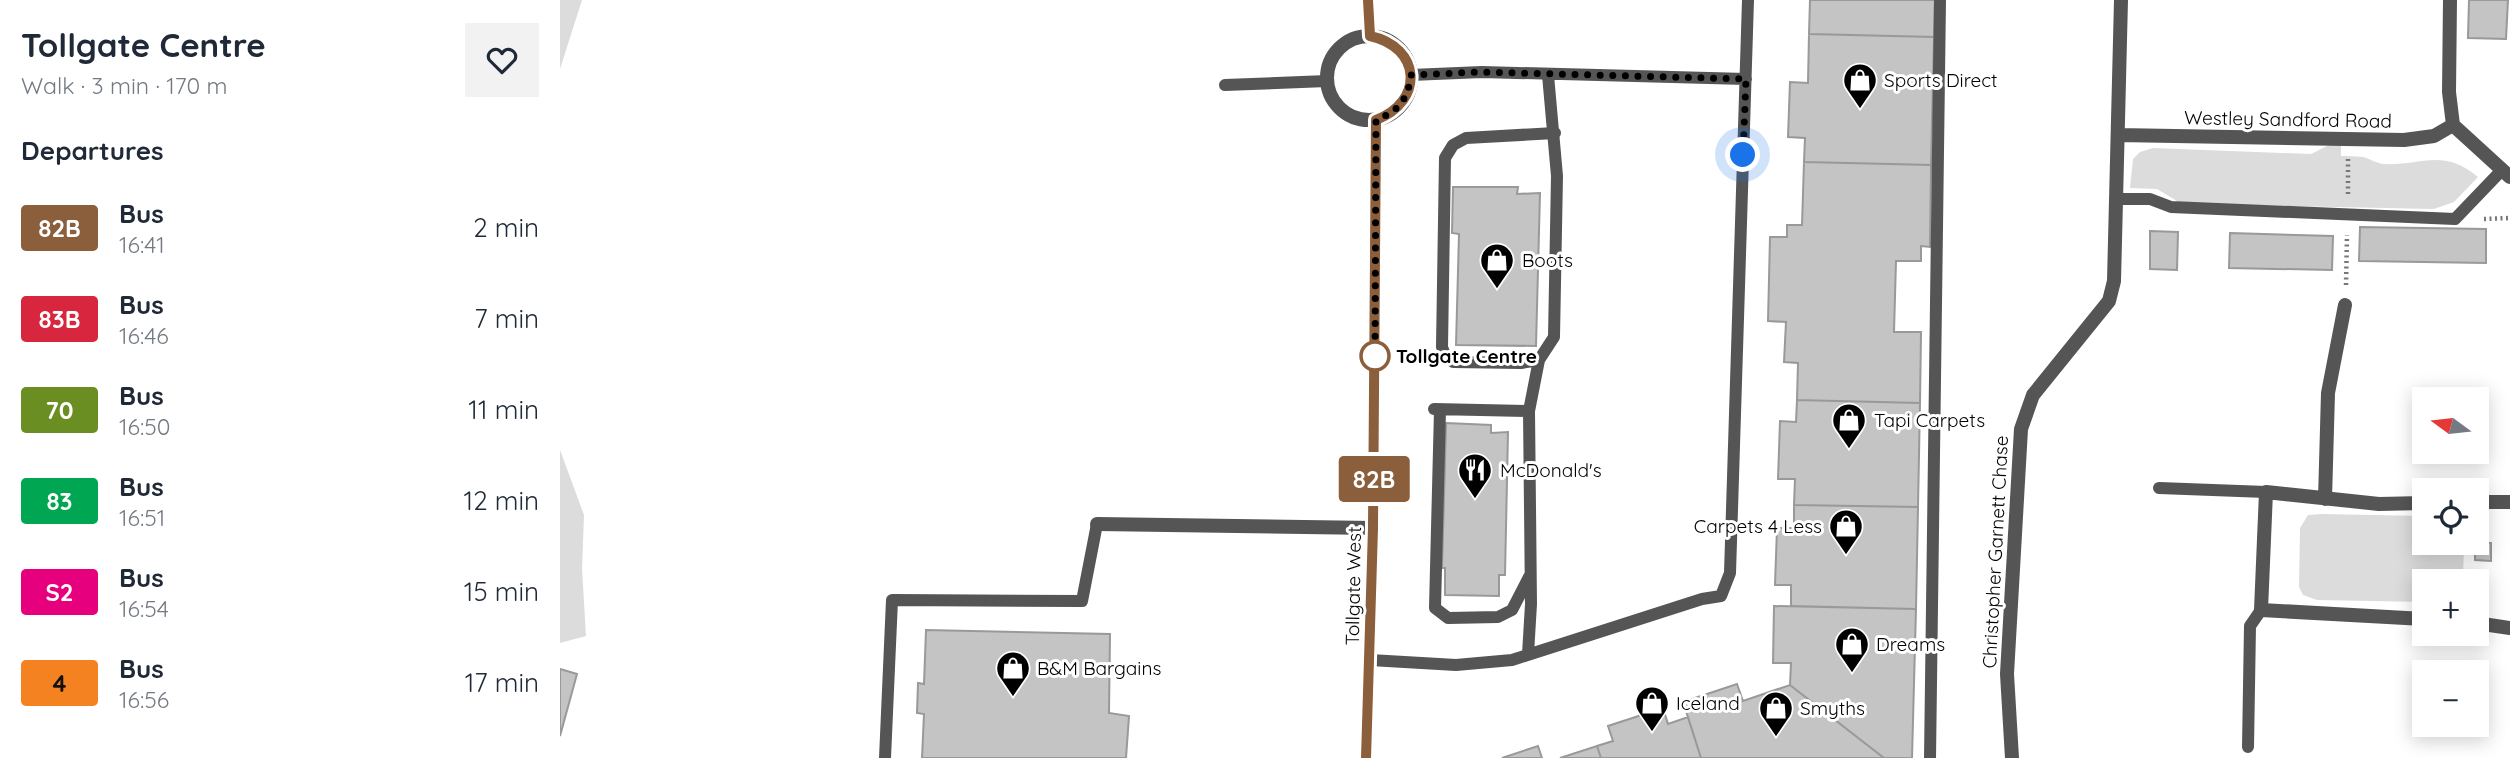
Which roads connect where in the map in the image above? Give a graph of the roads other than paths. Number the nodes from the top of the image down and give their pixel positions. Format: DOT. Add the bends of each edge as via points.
graph roads {
  1 [pos="1368,0"];
  2 [pos="1748,0"];
  3 [pos="1940,0"];
  4 [pos="2120,0"];
  5 [pos="2450,0"];
  6 [pos="1370,36"];
  7 [pos="1411,75"];
  8 [pos="1548,75"];
  9 [pos="1746,79"];
  10 [pos="1327,81"];
  11 [pos="1225,85"];
  12 [pos="1376,120"];
  13 [pos="2453,125"];
  14 [pos="1555,133"];
  15 [pos="2118,135"];
  16 [pos="2506,173"];
  17 [pos="2116,199"];
  18 [pos="2345,305"];
  19 [pos="1539,360"];
  20 [pos="1529,411"];
  21 [pos="2159,488"];
  22 [pos="2266,492"];
  23 [pos="2325,499"];
  24 [pos="2489,502"];
  25 [pos="2510,502"];
  26 [pos="2412,503"];
  27 [pos="1097,524"];
  28 [pos="1373,528"];
  29 [pos="1530,577"];
  30 [pos="2261,610"];
  31 [pos="2412,618"];
  32 [pos="2489,625"];
  33 [pos="2510,628"];
  34 [pos="1528,654"];
  35 [pos="1370,660"];
  36 [pos="2248,747"];
  37 [pos="885,758"];
  38 [pos="1366,758"];
  39 [pos="1930,758"];
  40 [pos="2012,758"];
  1 -- 6 [label="street"];
  2 -- 9 [label="lane"];
  3 -- 39 [label="lane"];
  4 -- 15 [label="street, Christopher Garnett Chase"];
  5 -- 13 [label="street"];
  6 -- 7 [label="street" via="1398,47"];
  6 -- 10 [label="street" via="1353,39 1338,49 1329,64"];
  7 -- 8 [label="lane"];
  7 -- 12 [label="street" via="1402,104"];
  8 -- 9 [label="lane"];
  8 -- 14 [label="lane"];
  9 -- 34 [label="lane" via="1730,573 1721,596"];
  10 -- 11 [label="lane"];
  10 -- 12 [label="street" via="1338,107 1349,115"];
  12 -- 28 [label="street, Tollgate West"];
  13 -- 15 [label="street, Westley Sandford Road" via="2434,136 2404,140"];
  13 -- 16 [label="street"];
  14 -- 19 [label="lane" via="1554,337"];
  14 -- 19 [label="lane" via="1466,138 1452,145 1445,158 1445,355 1453,362"];
  15 -- 17 [label="street, Christopher Garnett Chase"];
  16 -- 17 [label="lane" via="2455,219 2171,207 2150,199"];
  17 -- 40 [label="street, Christopher Garnett Chase" via="2114,281 2109,301 2033,395 2021,429 2007,674"];
  18 -- 23 [label="street" via="2328,393"];
  19 -- 20 [label="lane"];
  20 -- 29 [label="lane"];
  20 -- 29 [label="lane" via="1436,409 1435,608 1448,618 1498,617 1512,610"];
  21 -- 22 [label="lane"];
  22 -- 23 [label="street"];
  22 -- 30 [label="street"];
  23 -- 26 [label="street"];
  24 -- 25 [label="street"];
  27 -- 28 [label="street"];
  27 -- 37 [label="lane" via="1082,601 892,600"];
  28 -- 35 [label="street, Tollgate West"];
  29 -- 34 [label="lane"];
  30 -- 31 [label="street"];
  30 -- 36 [label="lane" via="2250,626"];
  32 -- 33 [label="street"];
  34 -- 35 [label="lane" via="1483,664"];
  35 -- 38 [label="street, Tollgate West"];
}
